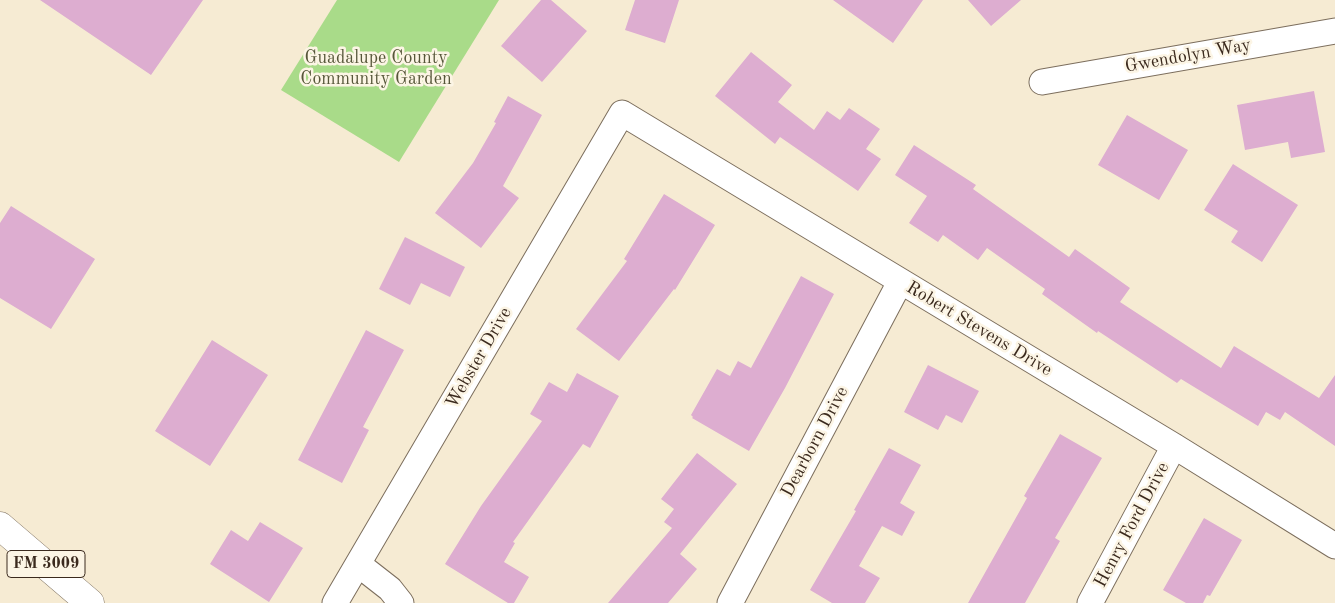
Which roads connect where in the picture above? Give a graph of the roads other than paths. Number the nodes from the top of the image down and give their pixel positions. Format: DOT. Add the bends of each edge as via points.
graph roads {
  1 [pos="1335,31"];
  2 [pos="1042,82"];
  3 [pos="622,113"];
  4 [pos="900,282"];
  5 [pos="1174,446"];
  6 [pos="0,526"];
  7 [pos="1335,546"];
  8 [pos="358,564"];
  9 [pos="90,603"];
  10 [pos="335,603"];
  11 [pos="402,603"];
  12 [pos="730,603"];
  13 [pos="1090,603"];
  1 -- 2 [label="street, Gwendolyn Way"];
  3 -- 4 [label="street, Robert Stevens Drive"];
  3 -- 8 [label="street, Webster Drive"];
  4 -- 5 [label="street, Robert Stevens Drive"];
  4 -- 12 [label="street, Dearborn Drive"];
  5 -- 7 [label="street, Robert Stevens Drive"];
  5 -- 13 [label="street, Henry Ford Drive"];
  6 -- 9 [label="main road, FM 3009"];
  8 -- 10 [label="street, Webster Drive"];
  8 -- 11 [label="street" via="390,589"];
}
